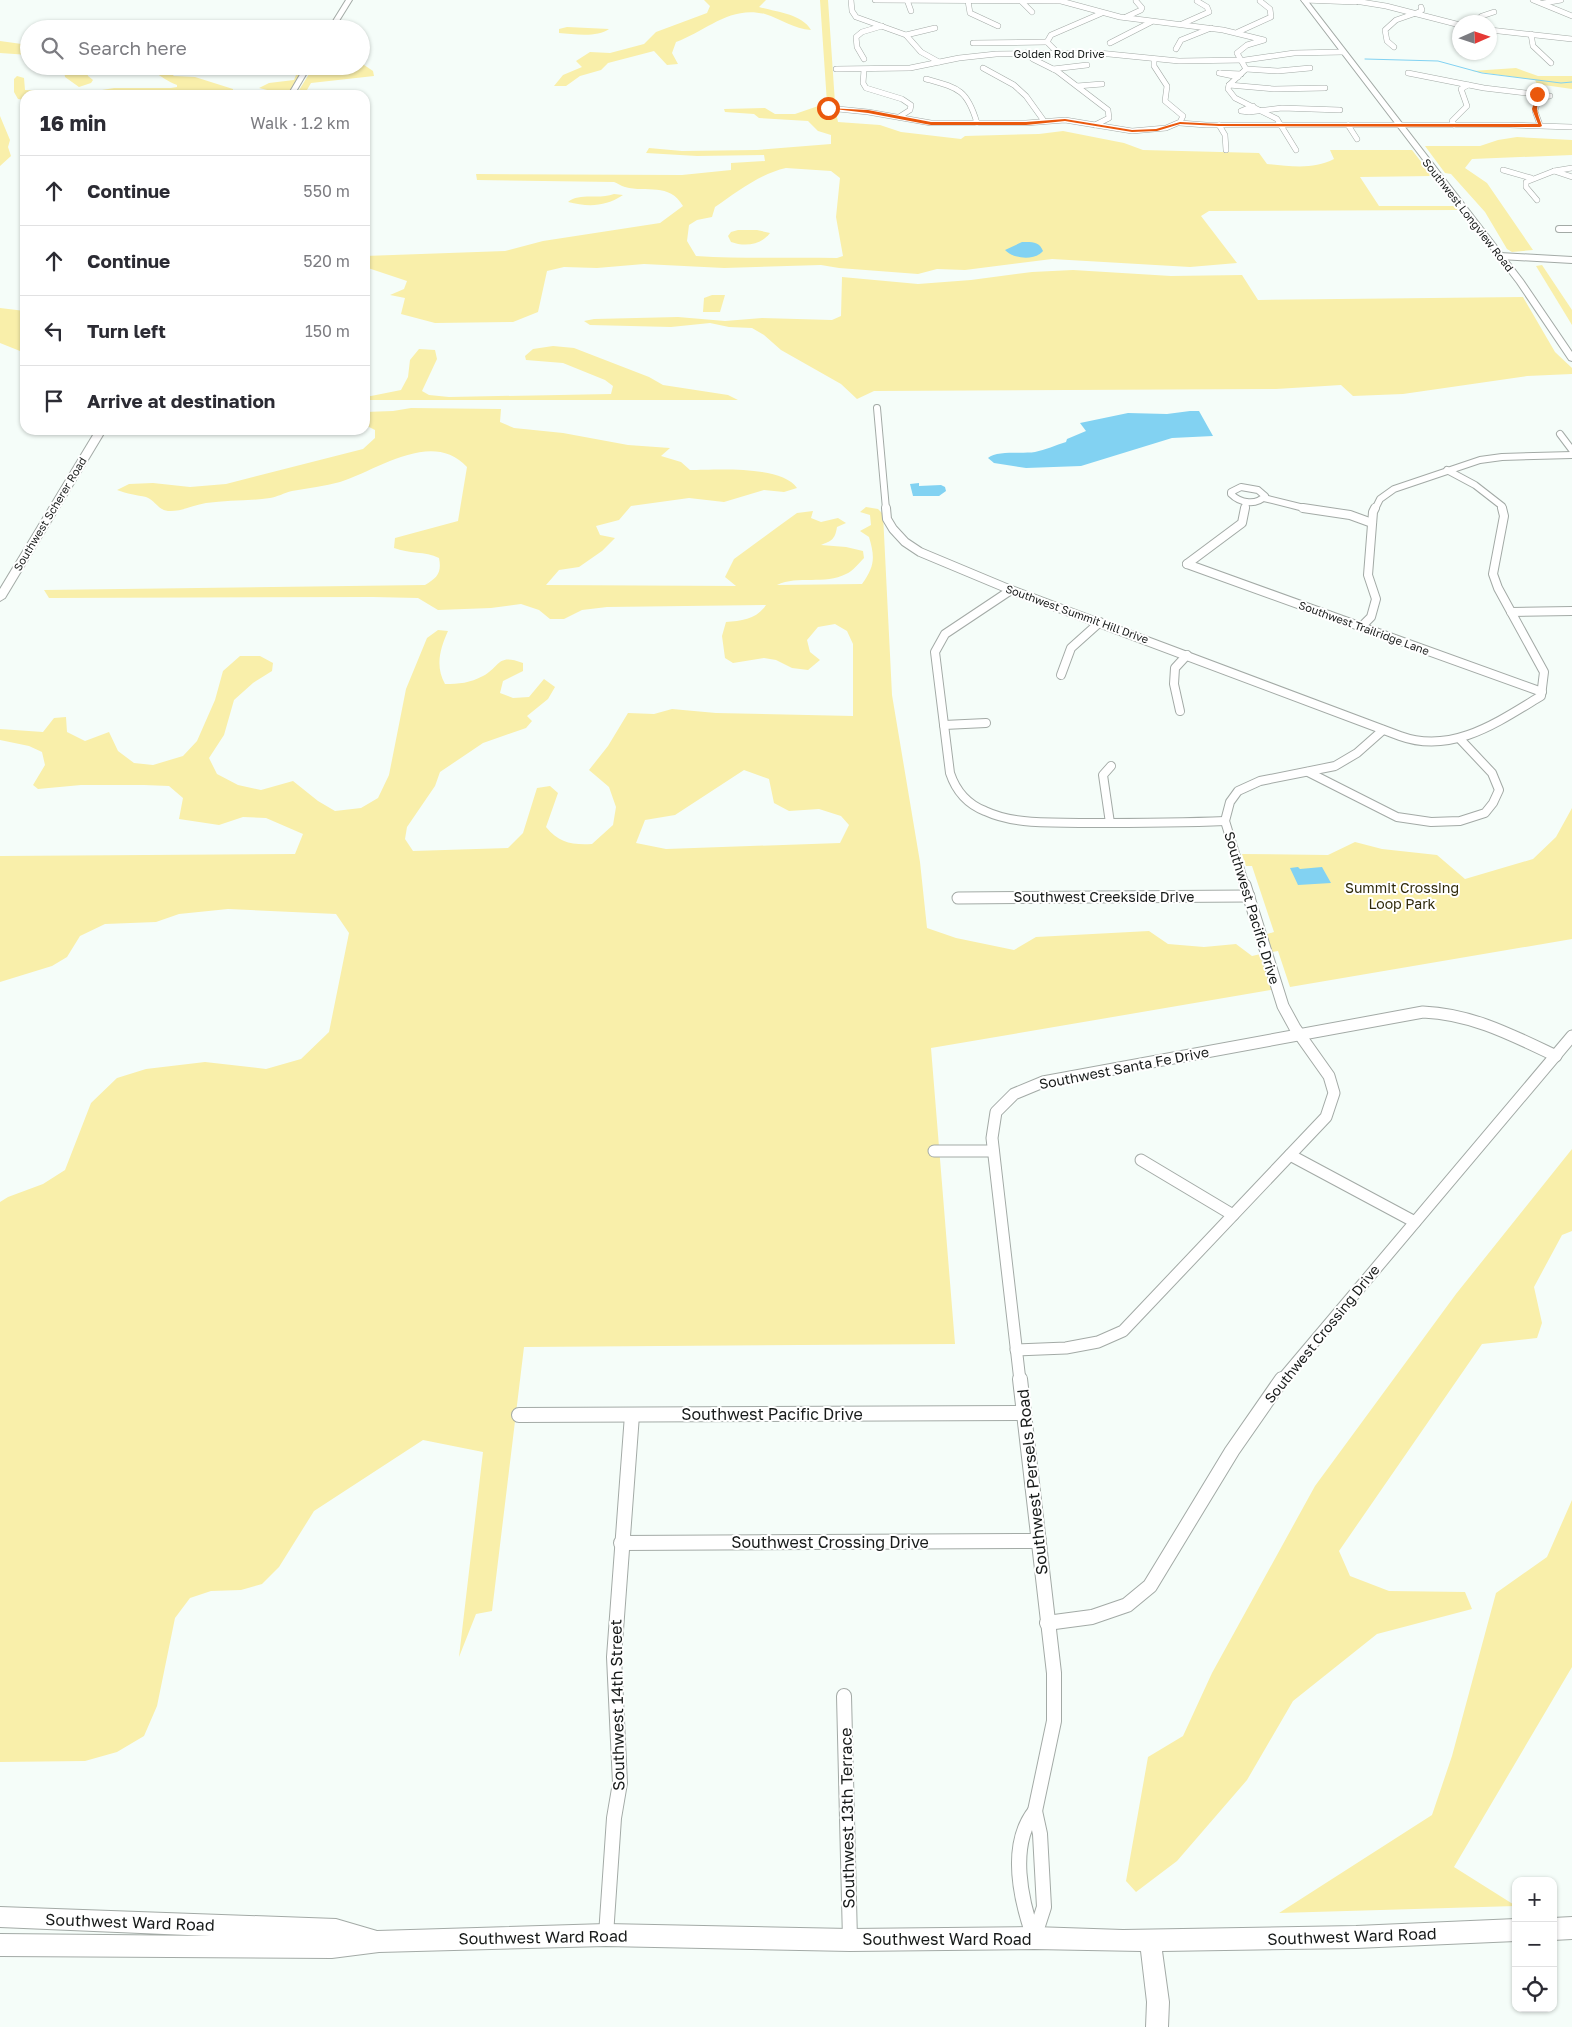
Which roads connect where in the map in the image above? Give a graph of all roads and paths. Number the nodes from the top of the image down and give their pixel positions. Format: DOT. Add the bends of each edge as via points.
graph roads {
  1 [pos="349,0"];
  2 [pos="851,0"];
  3 [pos="875,0"];
  4 [pos="907,0"];
  5 [pos="1076,0"];
  6 [pos="1304,0"];
  7 [pos="1348,0"];
  8 [pos="1533,0"];
  9 [pos="1561,0"];
  10 [pos="968,1"];
  11 [pos="1020,1"];
  12 [pos="1136,1"];
  13 [pos="1197,1"];
  14 [pos="1356,1"];
  15 [pos="1260,2"];
  16 [pos="1070,3"];
  17 [pos="1543,3"];
  18 [pos="1421,7"];
  19 [pos="911,11"];
  20 [pos="1401,11"];
  21 [pos="1032,12"];
  22 [pos="1494,12"];
  23 [pos="1102,13"];
  24 [pos="1414,14"];
  25 [pos="1485,15"];
  26 [pos="1572,16"];
  27 [pos="1125,18"];
  28 [pos="337,20"];
  29 [pos="1152,21"];
  30 [pos="1452,23"];
  31 [pos="1182,25"];
  32 [pos="883,26"];
  33 [pos="998,26"];
  34 [pos="935,28"];
  35 [pos="1211,28"];
  36 [pos="1497,31"];
  37 [pos="1238,32"];
  38 [pos="906,35"];
  39 [pos="1531,35"];
  40 [pos="1572,38"];
  41 [pos="1047,42"];
  42 [pos="973,43"];
  43 [pos="1110,43"];
  44 [pos="1394,47"];
  45 [pos="1176,49"];
  46 [pos="1058,52"];
  47 [pos="1343,52"];
  48 [pos="1026,53"];
  49 [pos="864,59"];
  50 [pos="1154,59"];
  51 [pos="1242,60"];
  52 [pos="939,62"];
  53 [pos="1551,63"];
  54 [pos="1087,65"];
  55 [pos="983,68"];
  56 [pos="1310,68"];
  57 [pos="836,69"];
  58 [pos="1053,69"];
  59 [pos="1246,69"];
  60 [pos="864,70"];
  61 [pos="1408,73"];
  62 [pos="303,75"];
  63 [pos="926,79"];
  64 [pos="1102,84"];
  65 [pos="1468,84"];
  66 [pos="1229,85"];
  67 [pos="1077,86"];
  68 [pos="1325,88"];
  69 [pos="294,90"];
  70 [pos="1532,94"];
  71 [pos="1539,96"];
  72 [pos="1253,106"];
  73 [pos="828,108"];
  74 [pos="1262,110"];
  75 [pos="1340,110"];
  76 [pos="899,117"];
  77 [pos="1044,121"];
  78 [pos="977,123"];
  79 [pos="1180,123"];
  80 [pos="1095,125"];
  81 [pos="1219,125"];
  82 [pos="1281,125"];
  83 [pos="1348,125"];
  84 [pos="1398,125"];
  85 [pos="1451,125"];
  86 [pos="1462,125"];
  87 [pos="1543,126"];
  88 [pos="1572,127"];
  89 [pos="1463,131"];
  90 [pos="1456,132"];
  91 [pos="1357,139"];
  92 [pos="1226,150"];
  93 [pos="1296,150"];
  94 [pos="1572,168"];
  95 [pos="1503,170"];
  96 [pos="1554,171"];
  97 [pos="1572,177"];
  98 [pos="1531,178"];
  99 [pos="1537,200"];
  100 [pos="1560,229"];
  101 [pos="1572,229"];
  102 [pos="1500,256"];
  103 [pos="1572,260"];
  104 [pos="1572,358"];
  105 [pos="877,408"];
  106 [pos="1560,434"];
  107 [pos="98,435"];
  108 [pos="1572,450"];
  109 [pos="1572,455"];
  110 [pos="1448,470"];
  111 [pos="1264,498"];
  112 [pos="1246,502"];
  113 [pos="1372,512"];
  114 [pos="1350,515"];
  115 [pos="1372,523"];
  116 [pos="1011,590"];
  117 [pos="0,598"];
  118 [pos="1572,611"];
  119 [pos="1511,612"];
  120 [pos="1100,622"];
  121 [pos="1361,627"];
  122 [pos="1186,655"];
  123 [pos="1061,675"];
  124 [pos="1542,692"];
  125 [pos="1180,711"];
  126 [pos="986,723"];
  127 [pos="944,725"];
  128 [pos="1383,730"];
  129 [pos="1460,739"];
  130 [pos="1111,766"];
  131 [pos="1308,772"];
  132 [pos="1225,821"];
  133 [pos="1110,823"];
  134 [pos="1249,896"];
  135 [pos="958,898"];
  136 [pos="1300,1035"];
  137 [pos="1572,1036"];
  138 [pos="1556,1056"];
  139 [pos="934,1152"];
  140 [pos="993,1152"];
  141 [pos="1290,1155"];
  142 [pos="1141,1160"];
  143 [pos="1233,1215"];
  144 [pos="1415,1222"];
  145 [pos="1016,1350"];
  146 [pos="1024,1413"];
  147 [pos="519,1414"];
  148 [pos="632,1415"];
  149 [pos="1039,1540"];
  150 [pos="622,1543"];
  151 [pos="1047,1623"];
  152 [pos="844,1696"];
  153 [pos="1035,1811"];
  154 [pos="0,1917"];
  155 [pos="1572,1928"];
  156 [pos="1557,1929"];
  157 [pos="1512,1930"];
  158 [pos="606,1934"];
  159 [pos="1034,1938"];
  160 [pos="850,1940"];
  161 [pos="1150,1940"];
  162 [pos="379,1941"];
  163 [pos="0,1945"];
  164 [pos="1157,2027"];
  1 -- 28 [label="main road"];
  2 -- 32 [label="street" via="856,16"];
  3 -- 4 [label="street"];
  4 -- 10 [label="street"];
  4 -- 19 [label="street"];
  5 -- 16 [label="street"];
  6 -- 14 [label="street"];
  6 -- 47 [label="main road, Southwest Longview Road"];
  7 -- 14 [label="street"];
  8 -- 17 [label="street"];
  9 -- 17 [label="street"];
  10 -- 11 [label="street"];
  10 -- 33 [label="street" via="970,13"];
  11 -- 16 [label="street"];
  11 -- 21 [label="street"];
  12 -- 27 [label="street" via="1141,10"];
  13 -- 31 [label="street" via="1209,12"];
  14 -- 20 [label="street"];
  14 -- 20 [label="street" via="1355,4"];
  15 -- 37 [label="street" via="1270,9 1271,16"];
  16 -- 23 [label="street"];
  17 -- 26 [label="street"];
  18 -- 24 [label="street" via="1422,10"];
  20 -- 24 [label="street"];
  22 -- 25 [label="street"];
  23 -- 27 [label="street"];
  23 -- 41 [label="street" via="1051,35"];
  24 -- 30 [label="street"];
  24 -- 44 [label="street" via="1391,22 1385,30 1387,40"];
  27 -- 29 [label="street"];
  29 -- 31 [label="street"];
  29 -- 43 [label="street"];
  31 -- 35 [label="street"];
  32 -- 38 [label="street"];
  32 -- 49 [label="street" via="856,37"];
  34 -- 38 [label="street"];
  35 -- 37 [label="street"];
  35 -- 45 [label="street" via="1181,40"];
  36 -- 39 [label="street"];
  37 -- 51 [label="street" via="1264,40 1240,49 1237,53"];
  38 -- 52 [label="street" via="921,52"];
  39 -- 40 [label="street"];
  39 -- 53 [label="street" via="1532,46"];
  41 -- 42 [label="street"];
  41 -- 46 [label="street"];
  46 -- 48 [label="street, Golden Rod Drive"];
  46 -- 50 [label="street, Golden Rod Drive"];
  47 -- 51 [label="street, Golden Rod Drive"];
  47 -- 84 [label="main road, Southwest Longview Road"];
  48 -- 52 [label="street, Golden Rod Drive" via="986,54"];
  48 -- 58 [label="street"];
  50 -- 51 [label="street, Golden Rod Drive"];
  50 -- 79 [label="street" via="1154,66 1167,86 1165,101 1181,114"];
  51 -- 59 [label="street"];
  52 -- 60 [label="street, Golden Rod Drive" via="910,68"];
  54 -- 58 [label="street"];
  55 -- 77 [label="street" via="993,71 1023,92"];
  56 -- 59 [label="street"];
  57 -- 60 [label="street, Golden Rod Drive"];
  58 -- 67 [label="street"];
  59 -- 66 [label="street"];
  60 -- 76 [label="street" via="866,88 902,99 911,106"];
  61 -- 65 [label="street"];
  62 -- 69 [label="main road"];
  63 -- 78 [label="street" via="966,96"];
  64 -- 67 [label="street"];
  65 -- 70 [label="street"];
  65 -- 85 [label="street" via="1461,89 1467,106"];
  66 -- 68 [label="street"];
  66 -- 72 [label="street" via="1231,94"];
  67 -- 80 [label="street" via="1110,112 1109,118"];
  70 -- 71 [label="street"];
  70 -- 71 [label="street" via="1550,96"];
  71 -- 87 [label="street" via="1534,109"];
  72 -- 74 [label="street"];
  72 -- 74 [label="street" via="1241,110"];
  73 -- 76 [label="street"];
  74 -- 75 [label="street"];
  74 -- 82 [label="street" via="1275,117"];
  76 -- 78 [label="street" via="931,124"];
  77 -- 78 [label="street"];
  77 -- 80 [label="street" via="1065,120"];
  79 -- 80 [label="street" via="1146,131"];
  79 -- 81 [label="street"];
  81 -- 82 [label="street"];
  81 -- 92 [label="street" via="1225,135"];
  82 -- 83 [label="street"];
  82 -- 93 [label="street"];
  83 -- 84 [label="street"];
  83 -- 91 [label="street"];
  84 -- 85 [label="street"];
  84 -- 102 [label="main road, Southwest Longview Road"];
  85 -- 86 [label="street"];
  85 -- 90 [label="street"];
  86 -- 87 [label="street" via="1547,128"];
  86 -- 89 [label="street"];
  87 -- 88 [label="street"];
  94 -- 96 [label="street"];
  95 -- 98 [label="street"];
  96 -- 97 [label="street"];
  96 -- 98 [label="street"];
  98 -- 99 [label="street" via="1526,187"];
  100 -- 101 [label="street"];
  102 -- 103 [label="street"];
  102 -- 104 [label="main road, Southwest Longview Road"];
  105 -- 116 [label="street, Southwest Summit Hill Drive" via="887,519 893,530 906,544 920,552"];
  106 -- 108 [label="street"];
  107 -- 117 [label="main road, Southwest Scherer Road"];
  109 -- 110 [label="street" via="1502,457"];
  110 -- 113 [label="street" via="1394,489 1380,499"];
  110 -- 119 [label="street" via="1502,506 1504,516 1493,574"];
  111 -- 112 [label="street"];
  111 -- 112 [label="street" via="1264,494 1252,488 1233,490 1233,497"];
  111 -- 114 [label="street"];
  112 -- 121 [label="street, Southwest Trailridge Lane" via="1242,523 1187,564"];
  113 -- 114 [label="street"];
  113 -- 115 [label="street"];
  114 -- 115 [label="street"];
  115 -- 121 [label="street" via="1368,575 1376,599 1371,617"];
  116 -- 120 [label="street, Southwest Summit Hill Drive"];
  116 -- 127 [label="street" via="945,634 935,652"];
  118 -- 119 [label="street"];
  119 -- 124 [label="street" via="1544,672"];
  120 -- 122 [label="street, Southwest Summit Hill Drive"];
  120 -- 123 [label="street" via="1071,648"];
  121 -- 124 [label="street, Southwest Trailridge Lane"];
  122 -- 125 [label="street" via="1175,668 1174,684"];
  122 -- 128 [label="street, Southwest Summit Hill Drive"];
  124 -- 129 [label="street" via="1474,735"];
  126 -- 127 [label="street"];
  127 -- 133 [label="street" via="953,786 976,806 991,814 1035,822"];
  128 -- 129 [label="street" via="1416,741 1451,742"];
  128 -- 131 [label="street, Southwest Pacific Drive" via="1347,762"];
  129 -- 131 [label="street" via="1492,773 1499,790 1485,813 1460,821 1431,822 1397,817"];
  130 -- 133 [label="street" via="1103,776"];
  131 -- 132 [label="street, Southwest Pacific Drive" via="1248,785 1231,797"];
  132 -- 133 [label="street"];
  132 -- 134 [label="street, Southwest Pacific Drive"];
  134 -- 135 [label="street, Southwest Creekside Drive"];
  134 -- 136 [label="street, Southwest Pacific Drive" via="1282,1004"];
  136 -- 138 [label="street, Southwest Santa Fe Drive" via="1422,1012 1444,1012 1476,1018"];
  136 -- 140 [label="street, Southwest Santa Fe Drive" via="1043,1082 1014,1094 996,1112"];
  136 -- 141 [label="street" via="1329,1076 1334,1093 1326,1117"];
  137 -- 138 [label="street, Southwest Crossing Drive"];
  138 -- 144 [label="street, Southwest Crossing Drive"];
  139 -- 140 [label="street"];
  140 -- 145 [label="street, Southwest Persels Road"];
  141 -- 143 [label="street"];
  141 -- 144 [label="street"];
  142 -- 143 [label="street"];
  143 -- 145 [label="street" via="1123,1331 1098,1342 1066,1348"];
  144 -- 151 [label="street, Southwest Crossing Drive" via="1276,1385 1150,1586 1127,1605 1092,1616"];
  145 -- 146 [label="street, Southwest Persels Road"];
  146 -- 148 [label="street, Southwest Pacific Drive"];
  146 -- 149 [label="street, Southwest Persels Road"];
  147 -- 148 [label="street, Southwest Pacific Drive"];
  148 -- 150 [label="street, Southwest 14th Street"];
  149 -- 150 [label="street, Southwest Crossing Drive"];
  149 -- 151 [label="street, Southwest Persels Road"];
  150 -- 158 [label="street, Southwest 14th Street" via="614,1656 620,1783 614,1818"];
  151 -- 153 [label="street, Southwest Persels Road" via="1054,1673 1054,1721"];
  152 -- 160 [label="street, Southwest 13th Terrace"];
  153 -- 159 [label="street, Southwest Persels Road" via="1040,1834 1044,1907"];
  153 -- 159 [label="street, Southwest Persels Road" via="1025,1826 1020,1860 1025,1916"];
  154 -- 162 [label="main road, Southwest Ward Road" via="336,1930"];
  155 -- 156 [label="main road"];
  157 -- 161 [label="main road, Southwest Ward Road" via="1356,1937"];
  158 -- 160 [label="main road, Southwest Ward Road"];
  158 -- 162 [label="main road, Southwest Ward Road"];
  159 -- 160 [label="main road, Southwest Ward Road"];
  159 -- 161 [label="main road, Southwest Ward Road"];
  161 -- 164 [label="main road" via="1158,2002"];
  162 -- 163 [label="main road, Southwest Ward Road" via="332,1948"];
}
